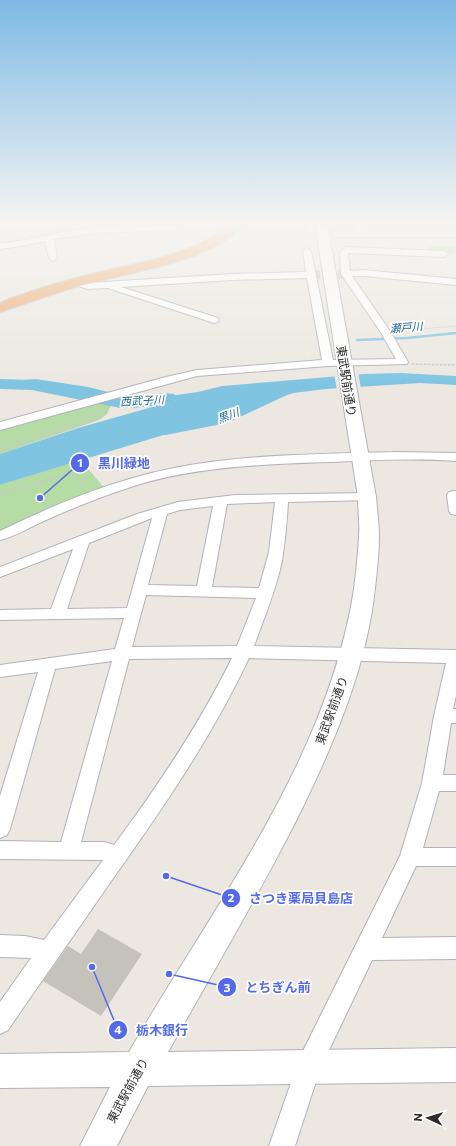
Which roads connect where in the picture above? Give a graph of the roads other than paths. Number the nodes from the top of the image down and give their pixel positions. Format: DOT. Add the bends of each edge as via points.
graph roads {
  1 [pos="97,276"];
  2 [pos="253,276"];
  3 [pos="311,276"];
  4 [pos="327,276"];
  5 [pos="348,276"];
  6 [pos="400,276"];
  7 [pos="74,282"];
  8 [pos="456,282"];
  9 [pos="103,284"];
  10 [pos="0,308"];
  11 [pos="214,320"];
  12 [pos="328,363"];
  13 [pos="345,364"];
  14 [pos="0,426"];
  15 [pos="360,455"];
  16 [pos="456,457"];
  17 [pos="456,495"];
  18 [pos="367,497"];
  19 [pos="282,498"];
  20 [pos="221,500"];
  21 [pos="161,511"];
  22 [pos="456,511"];
  23 [pos="0,536"];
  24 [pos="83,540"];
  25 [pos="0,572"];
  26 [pos="140,590"];
  27 [pos="204,591"];
  28 [pos="265,593"];
  29 [pos="133,613"];
  30 [pos="57,614"];
  31 [pos="0,615"];
  32 [pos="244,652"];
  33 [pos="122,653"];
  34 [pos="350,654"];
  35 [pos="456,657"];
  36 [pos="47,664"];
  37 [pos="0,671"];
  38 [pos="449,716"];
  39 [pos="432,783"];
  40 [pos="456,783"];
  41 [pos="0,829"];
  42 [pos="0,850"];
  43 [pos="69,850"];
  44 [pos="118,856"];
  45 [pos="410,857"];
  46 [pos="456,857"];
  47 [pos="0,946"];
  48 [pos="456,948"];
  49 [pos="365,949"];
  50 [pos="48,952"];
  51 [pos="0,1022"];
  52 [pos="456,1065"];
  53 [pos="309,1066"];
  54 [pos="139,1069"];
  55 [pos="0,1071"];
  56 [pos="98,1146"];
  57 [pos="282,1146"];
  1 -- 7 [label="highway"];
  2 -- 9 [label="street"];
  3 -- 12 [label="street"];
  4 -- 13 [label="street, 東武駅前通り"];
  5 -- 13 [label="street" via="403,362"];
  6 -- 8 [label="street"];
  7 -- 9 [label="street" via="88,286"];
  7 -- 10 [label="highway" via="22,298"];
  9 -- 11 [label="street"];
  12 -- 13 [label="street"];
  12 -- 14 [label="street" via="197,373"];
  13 -- 15 [label="street, 東武駅前通り"];
  15 -- 16 [label="street"];
  15 -- 18 [label="street, 東武駅前通り"];
  15 -- 23 [label="street" via="258,462 162,474 62,508"];
  17 -- 22 [label="street"];
  18 -- 19 [label="street"];
  18 -- 34 [label="street, 東武駅前通り" via="369,536 366,566 361,606"];
  19 -- 20 [label="street"];
  19 -- 28 [label="street" via="277,547"];
  20 -- 21 [label="street"];
  20 -- 27 [label="street"];
  21 -- 24 [label="street"];
  21 -- 26 [label="street"];
  24 -- 25 [label="street"];
  24 -- 30 [label="street"];
  26 -- 27 [label="street"];
  26 -- 29 [label="street"];
  27 -- 28 [label="street"];
  28 -- 32 [label="street"];
  29 -- 30 [label="street"];
  29 -- 33 [label="street"];
  30 -- 31 [label="street"];
  32 -- 33 [label="street"];
  32 -- 34 [label="street"];
  32 -- 44 [label="street" via="206,725 177,773"];
  33 -- 36 [label="street"];
  33 -- 43 [label="street"];
  34 -- 35 [label="street"];
  34 -- 54 [label="street, 東武駅前通り" via="333,708 290,806"];
  35 -- 38 [label="street"];
  36 -- 37 [label="street"];
  36 -- 41 [label="street"];
  38 -- 39 [label="street"];
  39 -- 40 [label="street"];
  39 -- 45 [label="street"];
  42 -- 43 [label="street"];
  43 -- 44 [label="street" via="104,851"];
  44 -- 50 [label="street"];
  45 -- 46 [label="street"];
  45 -- 49 [label="street"];
  47 -- 50 [label="street" via="29,946"];
  48 -- 49 [label="street"];
  49 -- 53 [label="street"];
  50 -- 51 [label="street"];
  52 -- 53 [label="street"];
  53 -- 54 [label="street"];
  53 -- 57 [label="street"];
  54 -- 55 [label="street"];
  54 -- 56 [label="street, 東武駅前通り"];
}
